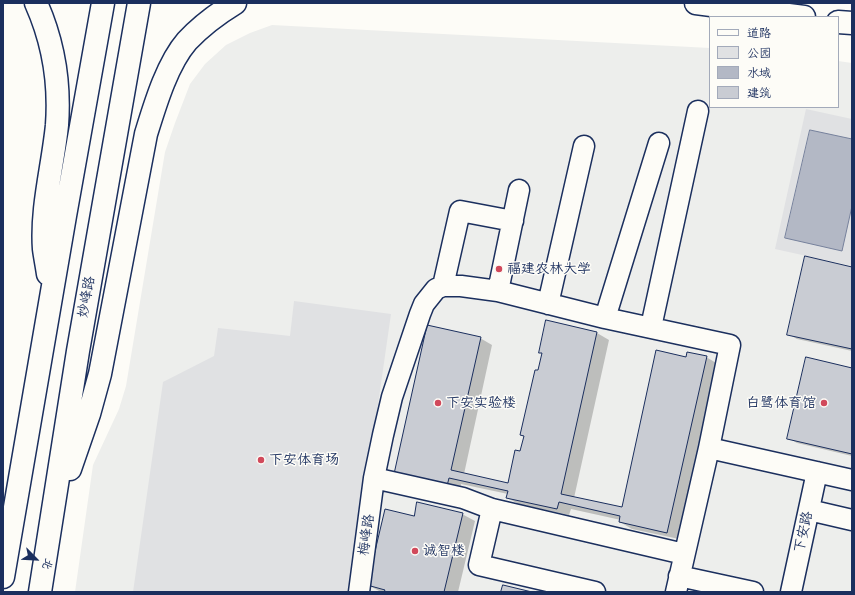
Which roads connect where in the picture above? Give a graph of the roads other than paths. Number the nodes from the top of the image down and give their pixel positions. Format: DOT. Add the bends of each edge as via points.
graph roads {
  1 [pos="36,3"];
  2 [pos="103,3"];
  3 [pos="139,3"];
  4 [pos="235,3"];
  5 [pos="696,3"];
  6 [pos="796,16"];
  7 [pos="839,22"];
  8 [pos="852,23"];
  9 [pos="698,111"];
  10 [pos="659,143"];
  11 [pos="584,146"];
  12 [pos="519,190"];
  13 [pos="513,221"];
  14 [pos="443,286"];
  15 [pos="52,291"];
  16 [pos="498,291"];
  17 [pos="548,304"];
  18 [pos="605,318"];
  19 [pos="651,327"];
  20 [pos="709,448"];
  21 [pos="817,472"];
  22 [pos="374,478"];
  23 [pos="852,480"];
  24 [pos="492,510"];
  25 [pos="809,510"];
  26 [pos="52,517"];
  27 [pos="852,520"];
  28 [pos="684,554"];
  29 [pos="3,577"];
  30 [pos="678,584"];
  31 [pos="569,589"];
  32 [pos="40,592"];
  33 [pos="359,592"];
  34 [pos="595,592"];
  35 [pos="753,592"];
  36 [pos="791,592"];
  1 -- 15 [label="main road" via="53,54 57,88 56,125 44,221 44,250"];
  2 -- 15 [label="main road"];
  3 -- 26 [label="main road, 妙峰路"];
  4 -- 26 [label="main road" via="206,23 186,42 164,81 146,134 100,374 89,414"];
  5 -- 6 [label="main road"];
  7 -- 8 [label="main road"];
  9 -- 19 [label="street"];
  10 -- 18 [label="street"];
  11 -- 17 [label="street"];
  12 -- 13 [label="street"];
  13 -- 14 [label="street" via="460,211"];
  13 -- 16 [label="street"];
  14 -- 16 [label="street"];
  14 -- 22 [label="street, 梅峰路" via="436,289 424,304 410,340 390,405"];
  15 -- 29 [label="main road"];
  16 -- 17 [label="street"];
  17 -- 18 [label="street"];
  18 -- 19 [label="street"];
  19 -- 20 [label="street" via="730,345"];
  20 -- 21 [label="street"];
  20 -- 28 [label="street"];
  21 -- 23 [label="street"];
  21 -- 25 [label="street, 下安路"];
  22 -- 24 [label="street" via="463,498"];
  22 -- 33 [label="street, 梅峰路"];
  24 -- 28 [label="street"];
  24 -- 31 [label="street" via="480,565"];
  25 -- 27 [label="street"];
  25 -- 36 [label="street, 下安路"];
  26 -- 32 [label="main road, 妙峰路"];
  28 -- 30 [label="street"];
  30 -- 35 [label="street"];
  31 -- 34 [label="street"];
}
